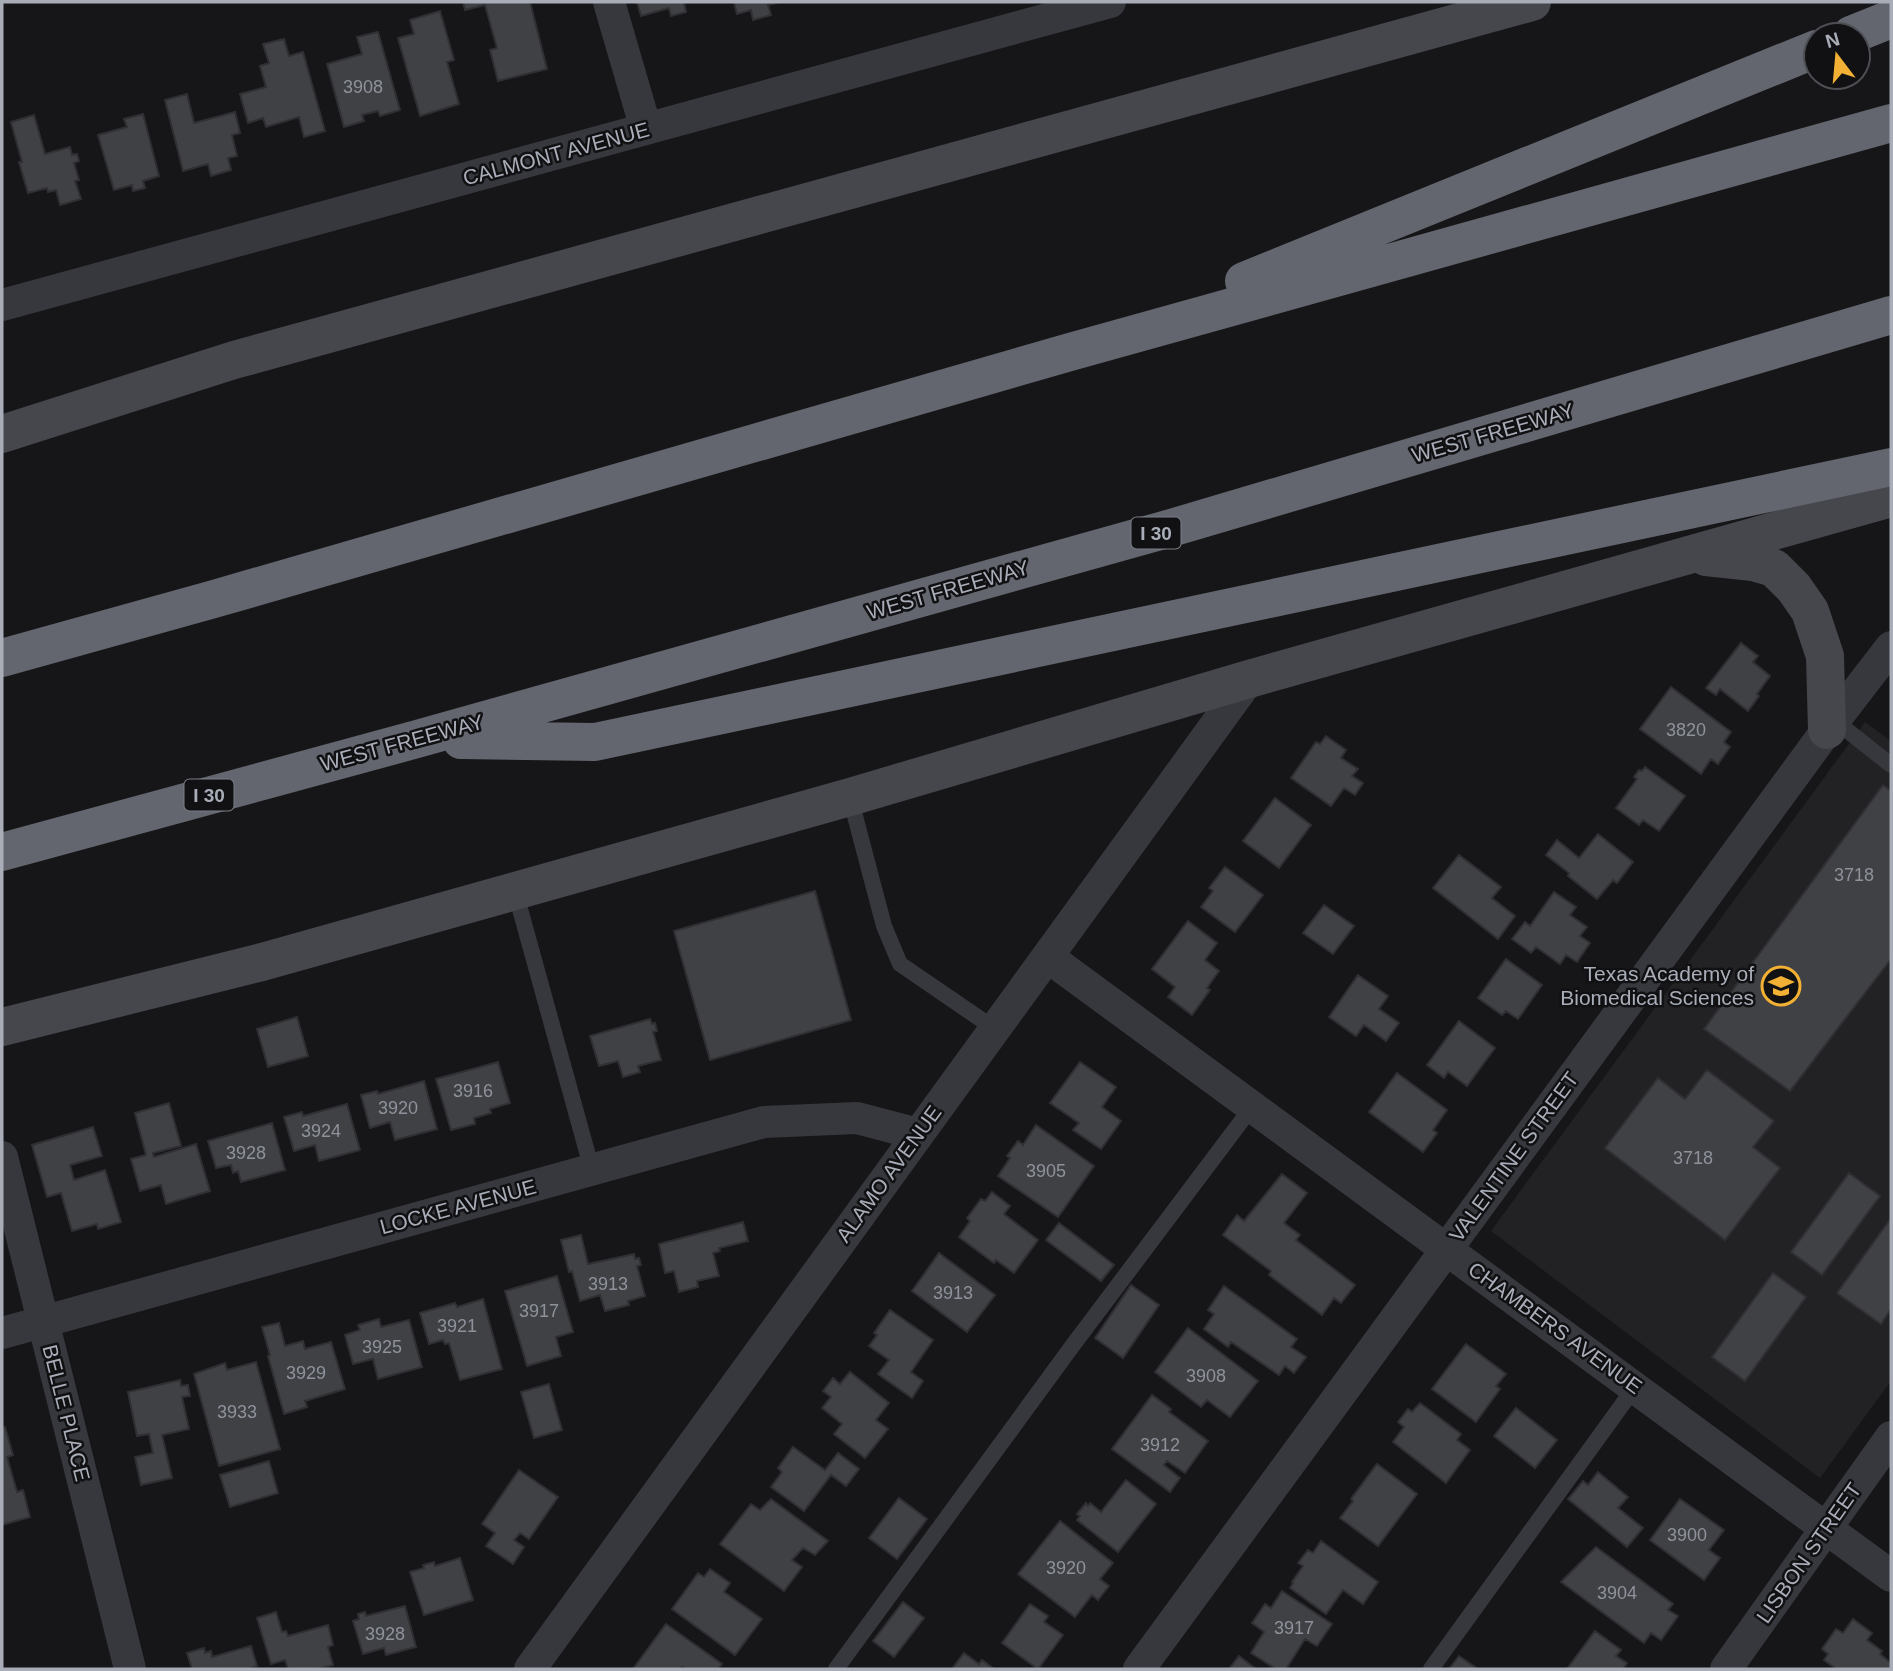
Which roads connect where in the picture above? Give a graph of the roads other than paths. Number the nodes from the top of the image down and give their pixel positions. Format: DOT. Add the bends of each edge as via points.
graph roads {
  1 [pos="609,2"];
  2 [pos="1110,2"];
  3 [pos="1516,4"];
  4 [pos="1891,19"];
  5 [pos="1872,27"];
  6 [pos="1802,55"];
  7 [pos="1891,123"];
  8 [pos="646,129"];
  9 [pos="2,305"];
  10 [pos="1891,315"];
  11 [pos="1070,352"];
  12 [pos="2,434"];
  13 [pos="1891,467"];
  14 [pos="1891,498"];
  15 [pos="1687,555"];
  16 [pos="1891,647"];
  17 [pos="2,658"];
  18 [pos="1249,680"];
  19 [pos="1830,725"];
  20 [pos="417,739"];
  21 [pos="1891,765"];
  22 [pos="850,797"];
  23 [pos="2,852"];
  24 [pos="515,891"];
  25 [pos="1048,957"];
  26 [pos="2,1027"];
  27 [pos="995,1029"];
  28 [pos="1252,1107"];
  29 [pos="918,1134"];
  30 [pos="2,1157"];
  31 [pos="592,1170"];
  32 [pos="1446,1249"];
  33 [pos="43,1321"];
  34 [pos="2,1333"];
  35 [pos="1635,1387"];
  36 [pos="1891,1437"];
  37 [pos="1828,1528"];
  38 [pos="1891,1576"];
  39 [pos="537,1667"];
  40 [pos="130,1669"];
  41 [pos="836,1669"];
  42 [pos="1139,1669"];
  43 [pos="1431,1669"];
  44 [pos="1727,1669"];
  1 -- 8 [label="street"];
  2 -- 8 [label="street, CALMONT AVENUE"];
  3 -- 12 [label="main road" via="234,360"];
  4 -- 5 [label="highway"];
  6 -- 11 [label="highway"];
  7 -- 11 [label="highway"];
  8 -- 9 [label="street, CALMONT AVENUE"];
  10 -- 20 [label="highway, WEST FREEWAY / I 30" via="1171,528"];
  11 -- 17 [label="highway"];
  13 -- 20 [label="highway" via="595,742"];
  14 -- 15 [label="main road"];
  15 -- 18 [label="main road"];
  15 -- 19 [label="main road" via="1774,568 1794,588 1810,611 1825,656"];
  16 -- 19 [label="street, VALENTINE STREET"];
  18 -- 22 [label="main road"];
  18 -- 25 [label="street, ALAMO AVENUE"];
  19 -- 21 [label="lane"];
  19 -- 32 [label="street, VALENTINE STREET"];
  20 -- 23 [label="highway, WEST FREEWAY / I 30"];
  22 -- 24 [label="main road"];
  22 -- 27 [label="lane" via="884,926 900,964"];
  24 -- 26 [label="main road" via="262,962"];
  24 -- 31 [label="lane"];
  25 -- 27 [label="street, ALAMO AVENUE"];
  25 -- 28 [label="street, CHAMBERS AVENUE"];
  27 -- 29 [label="street, ALAMO AVENUE"];
  28 -- 32 [label="street, CHAMBERS AVENUE"];
  28 -- 41 [label="lane"];
  29 -- 31 [label="street, LOCKE AVENUE" via="857,1118 764,1122"];
  29 -- 39 [label="street, ALAMO AVENUE"];
  30 -- 33 [label="street, BELLE PLACE"];
  31 -- 33 [label="street, LOCKE AVENUE"];
  32 -- 35 [label="street, CHAMBERS AVENUE"];
  32 -- 42 [label="street, VALENTINE STREET"];
  33 -- 34 [label="street, LOCKE AVENUE"];
  33 -- 40 [label="street, BELLE PLACE"];
  35 -- 37 [label="street, CHAMBERS AVENUE"];
  35 -- 43 [label="lane"];
  36 -- 37 [label="street, LISBON STREET"];
  37 -- 38 [label="street, CHAMBERS AVENUE"];
  37 -- 44 [label="street, LISBON STREET"];
}
